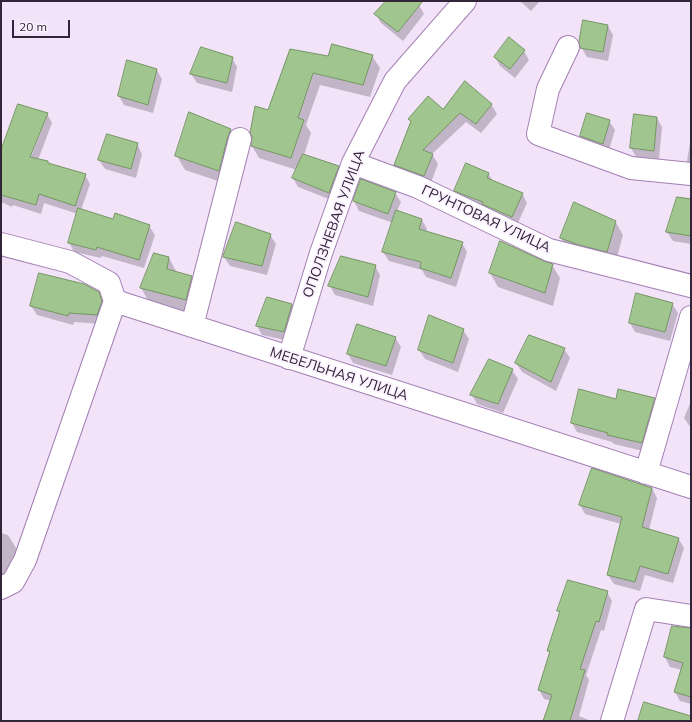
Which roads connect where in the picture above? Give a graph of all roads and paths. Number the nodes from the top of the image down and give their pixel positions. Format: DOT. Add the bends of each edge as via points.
graph roads {
  1 [pos="465,1"];
  2 [pos="568,47"];
  3 [pos="240,139"];
  4 [pos="353,163"];
  5 [pos="691,174"];
  6 [pos="1,244"];
  7 [pos="691,286"];
  8 [pos="115,301"];
  9 [pos="691,317"];
  10 [pos="192,326"];
  11 [pos="289,358"];
  12 [pos="646,473"];
  13 [pos="691,487"];
  14 [pos="1,588"];
  15 [pos="691,616"];
  16 [pos="612,721"];
  1 -- 4 [label="street, ОПОЛЗНЕВАЯ УЛИЦА" via="395,81"];
  2 -- 5 [label="street" via="548,89 538,134 632,168"];
  3 -- 10 [label="street"];
  4 -- 7 [label="street, ГРУНТОВАЯ УЛИЦА" via="418,187 549,250"];
  4 -- 11 [label="street, ОПОЛЗНЕВАЯ УЛИЦА" via="321,253"];
  6 -- 8 [label="street" via="70,262 109,283"];
  8 -- 10 [label="street, МЕБЕЛЬНАЯ УЛИЦА"];
  8 -- 14 [label="street" via="25,560 13,582"];
  9 -- 12 [label="street"];
  10 -- 11 [label="street, МЕБЕЛЬНАЯ УЛИЦА"];
  11 -- 12 [label="street, МЕБЕЛЬНАЯ УЛИЦА"];
  12 -- 13 [label="street, МЕБЕЛЬНАЯ УЛИЦА"];
  15 -- 16 [label="street" via="646,609"];
}
